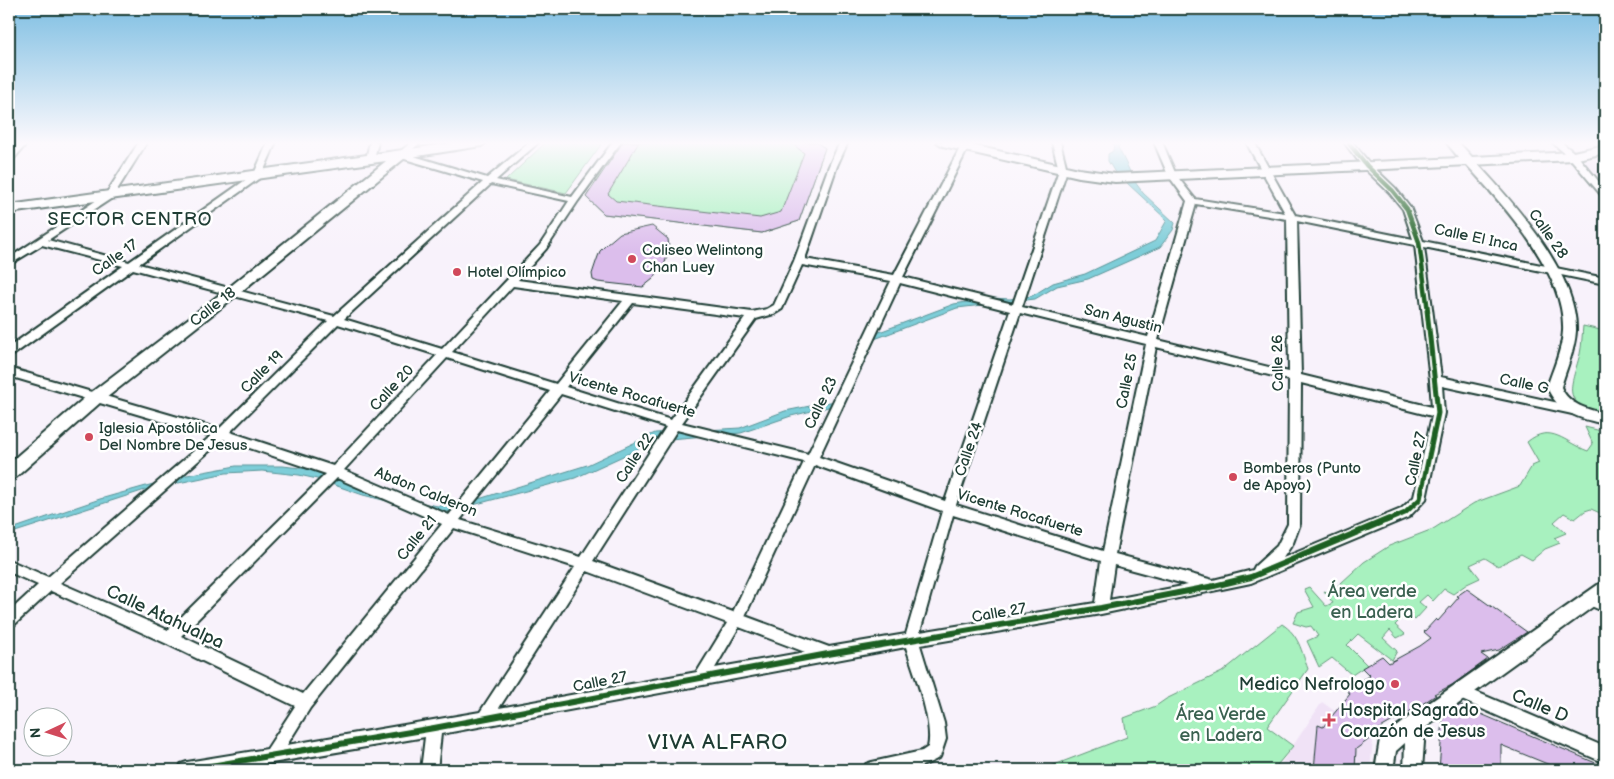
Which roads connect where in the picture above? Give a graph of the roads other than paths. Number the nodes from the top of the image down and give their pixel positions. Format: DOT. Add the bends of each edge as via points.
graph roads {
  1 [pos="120,178"];
  2 [pos="234,178"];
  3 [pos="253,178"];
  4 [pos="372,178"];
  5 [pos="480,178"];
  6 [pos="492,178"];
  7 [pos="590,178"];
  8 [pos="830,178"];
  9 [pos="948,178"];
  10 [pos="1060,178"];
  11 [pos="1174,178"];
  12 [pos="1270,178"];
  13 [pos="1380,178"];
  14 [pos="1484,178"];
  15 [pos="1592,178"];
  16 [pos="489,181"];
  17 [pos="1605,194"];
  18 [pos="109,196"];
  19 [pos="574,200"];
  20 [pos="1192,201"];
  21 [pos="9,209"];
  22 [pos="1292,217"];
  23 [pos="40,241"];
  24 [pos="1419,242"];
  25 [pos="799,261"];
  26 [pos="9,262"];
  27 [pos="130,266"];
  28 [pos="1554,270"];
  29 [pos="897,279"];
  30 [pos="1605,281"];
  31 [pos="511,282"];
  32 [pos="232,292"];
  33 [pos="630,300"];
  34 [pos="1016,308"];
  35 [pos="752,316"];
  36 [pos="336,320"];
  37 [pos="1152,341"];
  38 [pos="9,352"];
  39 [pos="443,355"];
  40 [pos="9,372"];
  41 [pos="1294,377"];
  42 [pos="1436,380"];
  43 [pos="557,390"];
  44 [pos="95,398"];
  45 [pos="1579,412"];
  46 [pos="1438,413"];
  47 [pos="1605,419"];
  48 [pos="674,425"];
  49 [pos="221,434"];
  50 [pos="811,459"];
  51 [pos="335,472"];
  52 [pos="9,473"];
  53 [pos="949,508"];
  54 [pos="451,522"];
  55 [pos="1108,558"];
  56 [pos="584,564"];
  57 [pos="9,566"];
  58 [pos="1251,577"];
  59 [pos="49,584"];
  60 [pos="1214,586"];
  61 [pos="1605,589"];
  62 [pos="1597,602"];
  63 [pos="1101,608"];
  64 [pos="736,620"];
  65 [pos="9,621"];
  66 [pos="170,638"];
  67 [pos="911,640"];
  68 [pos="828,654"];
  69 [pos="702,676"];
  70 [pos="1460,692"];
  71 [pos="305,704"];
  72 [pos="485,717"];
  73 [pos="1416,723"];
  74 [pos="434,728"];
  75 [pos="272,755"];
  76 [pos="1605,755"];
  77 [pos="187,770"];
  78 [pos="429,770"];
  79 [pos="872,770"];
  80 [pos="1384,770"];
  81 [pos="1413,770"];
  1 -- 18 [label="street"];
  2 -- 18 [label="main road"];
  3 -- 27 [label="street, Calle 17"];
  4 -- 32 [label="main road, Calle 18"];
  5 -- 16 [label="street"];
  6 -- 16 [label="street, Calle 19"];
  7 -- 19 [label="street, Calle 20"];
  8 -- 25 [label="street"];
  9 -- 29 [label="street, Calle 23"];
  10 -- 34 [label="street, Calle 24"];
  11 -- 20 [label="street"];
  12 -- 22 [label="street, Calle 26"];
  13 -- 24 [label="street, Calle 27" via="1407,209"];
  14 -- 28 [label="street, Calle 28" via="1524,226"];
  15 -- 17 [label="street"];
  16 -- 19 [label="street"];
  16 -- 36 [label="street, Calle 19"];
  18 -- 21 [label="main road"];
  18 -- 23 [label="street"];
  19 -- 31 [label="street, Calle 20" via="543,247"];
  20 -- 22 [label="street, Calle El Inca"];
  20 -- 37 [label="street, Calle 25"];
  22 -- 24 [label="street, Calle El Inca"];
  22 -- 41 [label="street, Calle 26"];
  23 -- 26 [label="street"];
  23 -- 27 [label="street, Vicente Rocafuerte"];
  24 -- 28 [label="street, Calle El Inca"];
  24 -- 42 [label="street, Calle 27"];
  25 -- 29 [label="street, San Agustin"];
  25 -- 35 [label="street" via="778,307"];
  27 -- 32 [label="street, Vicente Rocafuerte"];
  27 -- 38 [label="street, Calle 17"];
  28 -- 30 [label="street, Calle El Inca"];
  28 -- 45 [label="street, Calle 28" via="1569,325 1554,388 1558,398"];
  29 -- 34 [label="street, San Agustin"];
  29 -- 50 [label="street, Calle 23"];
  31 -- 33 [label="street"];
  31 -- 39 [label="street, Calle 20"];
  32 -- 36 [label="street, Vicente Rocafuerte"];
  32 -- 44 [label="main road, Calle 18"];
  33 -- 35 [label="street"];
  33 -- 43 [label="street, Calle 21"];
  34 -- 37 [label="street, San Agustin"];
  34 -- 53 [label="street, Calle 24"];
  35 -- 48 [label="street, Calle 22"];
  36 -- 39 [label="street, Vicente Rocafuerte"];
  36 -- 49 [label="street, Calle 19"];
  37 -- 41 [label="street, San Agustin"];
  37 -- 55 [label="street, Calle 25"];
  39 -- 43 [label="street, Vicente Rocafuerte"];
  39 -- 51 [label="street, Calle 20"];
  40 -- 44 [label="street, Abdon Calderon"];
  41 -- 46 [label="street, San Agustin"];
  41 -- 58 [label="street, Calle 26" via="1294,524 1289,542"];
  42 -- 45 [label="street, Calle G"];
  42 -- 46 [label="street, Calle 27"];
  43 -- 48 [label="street, Vicente Rocafuerte"];
  43 -- 54 [label="street, Calle 21"];
  44 -- 49 [label="street, Abdon Calderon"];
  44 -- 52 [label="main road, Calle 18"];
  45 -- 47 [label="street, Calle G"];
  46 -- 58 [label="street, Calle 27" via="1420,499 1413,507"];
  48 -- 50 [label="street, Vicente Rocafuerte"];
  48 -- 56 [label="street, Calle 22"];
  49 -- 51 [label="street, Abdon Calderon"];
  49 -- 59 [label="street, Calle 19"];
  50 -- 53 [label="street, Vicente Rocafuerte"];
  50 -- 64 [label="street, Calle 23"];
  51 -- 54 [label="street, Abdon Calderon"];
  51 -- 66 [label="street, Calle 20"];
  53 -- 55 [label="street, Vicente Rocafuerte"];
  53 -- 67 [label="street, Calle 24"];
  54 -- 56 [label="street, Abdon Calderon"];
  54 -- 71 [label="street, Calle 21"];
  55 -- 60 [label="street, Vicente Rocafuerte"];
  55 -- 63 [label="street, Calle 25"];
  56 -- 64 [label="street, Abdon Calderon"];
  56 -- 72 [label="street, Calle 22"];
  57 -- 59 [label="street, Calle Atahualpa"];
  58 -- 60 [label="street, Calle 27"];
  59 -- 65 [label="street, Calle 19"];
  59 -- 66 [label="street, Calle Atahualpa"];
  60 -- 63 [label="street, Calle 27"];
  61 -- 62 [label="street"];
  62 -- 70 [label="street"];
  63 -- 67 [label="street, Calle 27"];
  64 -- 68 [label="street, Abdon Calderon"];
  64 -- 69 [label="street, Calle 23"];
  66 -- 71 [label="street, Calle Atahualpa"];
  67 -- 68 [label="street, Calle 27"];
  67 -- 79 [label="street" via="938,739 934,752 925,758"];
  68 -- 69 [label="street, Calle 27"];
  69 -- 72 [label="street, Calle 27"];
  70 -- 73 [label="street"];
  70 -- 76 [label="street, Calle D"];
  71 -- 75 [label="street, Calle 21"];
  72 -- 74 [label="street, Calle 27"];
  73 -- 80 [label="street" via="1387,746"];
  73 -- 81 [label="street"];
  74 -- 75 [label="street, Calle 27"];
  74 -- 78 [label="street"];
  75 -- 77 [label="street, Calle 27"];
}
